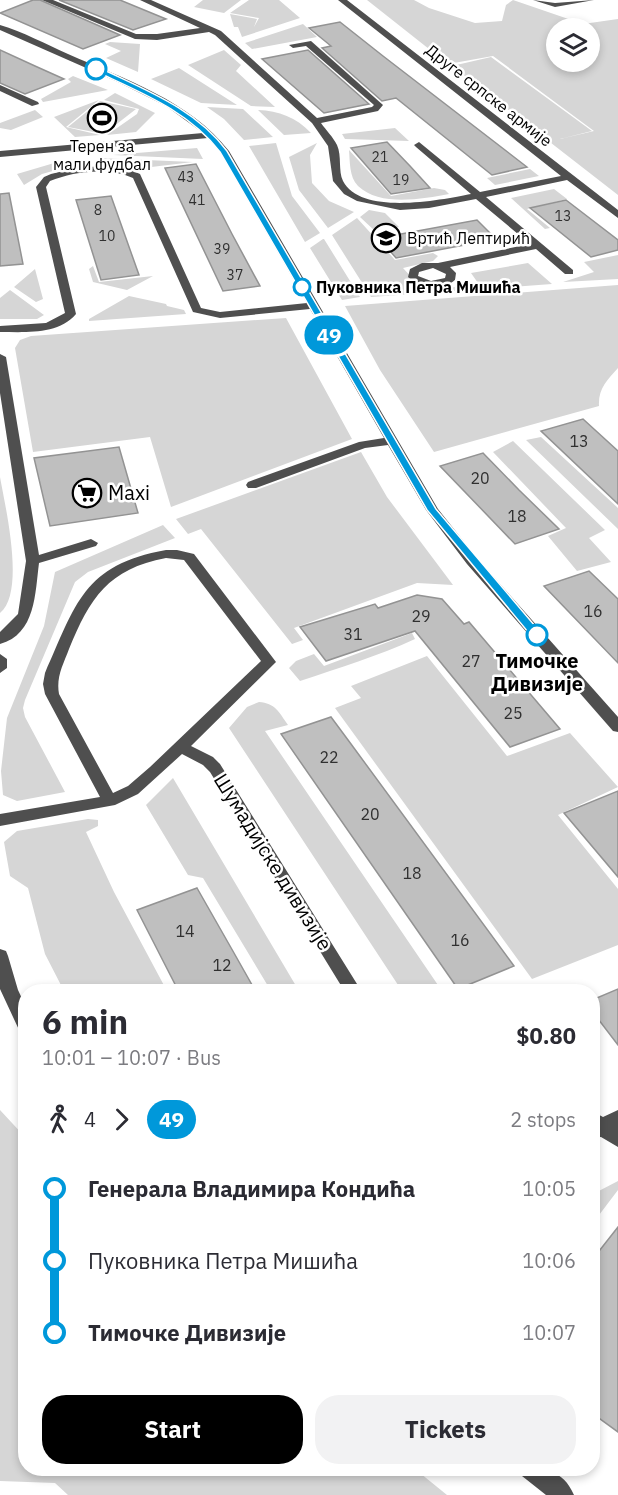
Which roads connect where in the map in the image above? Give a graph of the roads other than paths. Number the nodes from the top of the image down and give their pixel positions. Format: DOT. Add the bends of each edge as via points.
graph roads {
  1 [pos="45,0"];
  2 [pos="342,0"];
  3 [pos="537,0"];
  4 [pos="590,0"];
  5 [pos="151,1"];
  6 [pos="0,27"];
  7 [pos="212,29"];
  8 [pos="293,45"];
  9 [pos="0,88"];
  10 [pos="34,104"];
  11 [pos="315,121"];
  12 [pos="211,135"];
  13 [pos="419,145"];
  14 [pos="78,147"];
  15 [pos="0,154"];
  16 [pos="85,172"];
  17 [pos="569,177"];
  18 [pos="480,196"];
  19 [pos="618,215"];
  20 [pos="538,246"];
  21 [pos="440,266"];
  22 [pos="569,272"];
  23 [pos="312,306"];
  24 [pos="0,329"];
  25 [pos="0,357"];
  26 [pos="390,441"];
  27 [pos="252,485"];
  28 [pos="91,543"];
  29 [pos="33,561"];
  30 [pos="0,639"];
  31 [pos="0,659"];
  32 [pos="0,668"];
  33 [pos="618,727"];
  34 [pos="180,747"];
  35 [pos="110,801"];
  36 [pos="0,820"];
  37 [pos="0,956"];
  38 [pos="349,984"];
  39 [pos="18,1010"];
  40 [pos="601,1124"];
  41 [pos="618,1139"];
  42 [pos="540,1476"];
  43 [pos="563,1495"];
  1 -- 7 [label="street" via="139,37"];
  2 -- 17 [label="street, Друге српске армије"];
  3 -- 4 [label="street" via="555,5"];
  5 -- 7 [label="street"];
  6 -- 12 [label="street" via="140,89 186,115"];
  7 -- 11 [label="street"];
  8 -- 11 [label="street" via="308,43 379,105"];
  9 -- 10 [label="street"];
  11 -- 18 [label="street" via="333,146 338,181 360,199 408,207"];
  12 -- 14 [label="street"];
  12 -- 23 [label="street" via="224,151"];
  13 -- 18 [label="street"];
  14 -- 15 [label="street"];
  14 -- 16 [label="street"];
  16 -- 23 [label="street" via="123,170 137,176 197,310 220,315"];
  16 -- 24 [label="street" via="54,176 41,187 71,314 53,325"];
  17 -- 18 [label="street"];
  17 -- 19 [label="street, Друге српске армије"];
  18 -- 20 [label="street"];
  20 -- 21 [label="street"];
  20 -- 22 [label="street"];
  23 -- 26 [label="street"];
  25 -- 29 [label="street"];
  26 -- 27 [label="street" via="363,445"];
  26 -- 33 [label="street" via="447,531"];
  28 -- 29 [label="street"];
  29 -- 30 [label="street" via="25,615"];
  31 -- 32 [label="street"];
  34 -- 35 [label="street" via="133,790"];
  34 -- 35 [label="street" via="269,662 189,557 166,553 102,580 85,602 52,673 52,694"];
  34 -- 38 [label="street, Шумадијске дивизије" via="215,768"];
  35 -- 36 [label="street"];
  37 -- 39 [label="street"];
  40 -- 41 [label="street"];
  42 -- 43 [label="street"];
}
